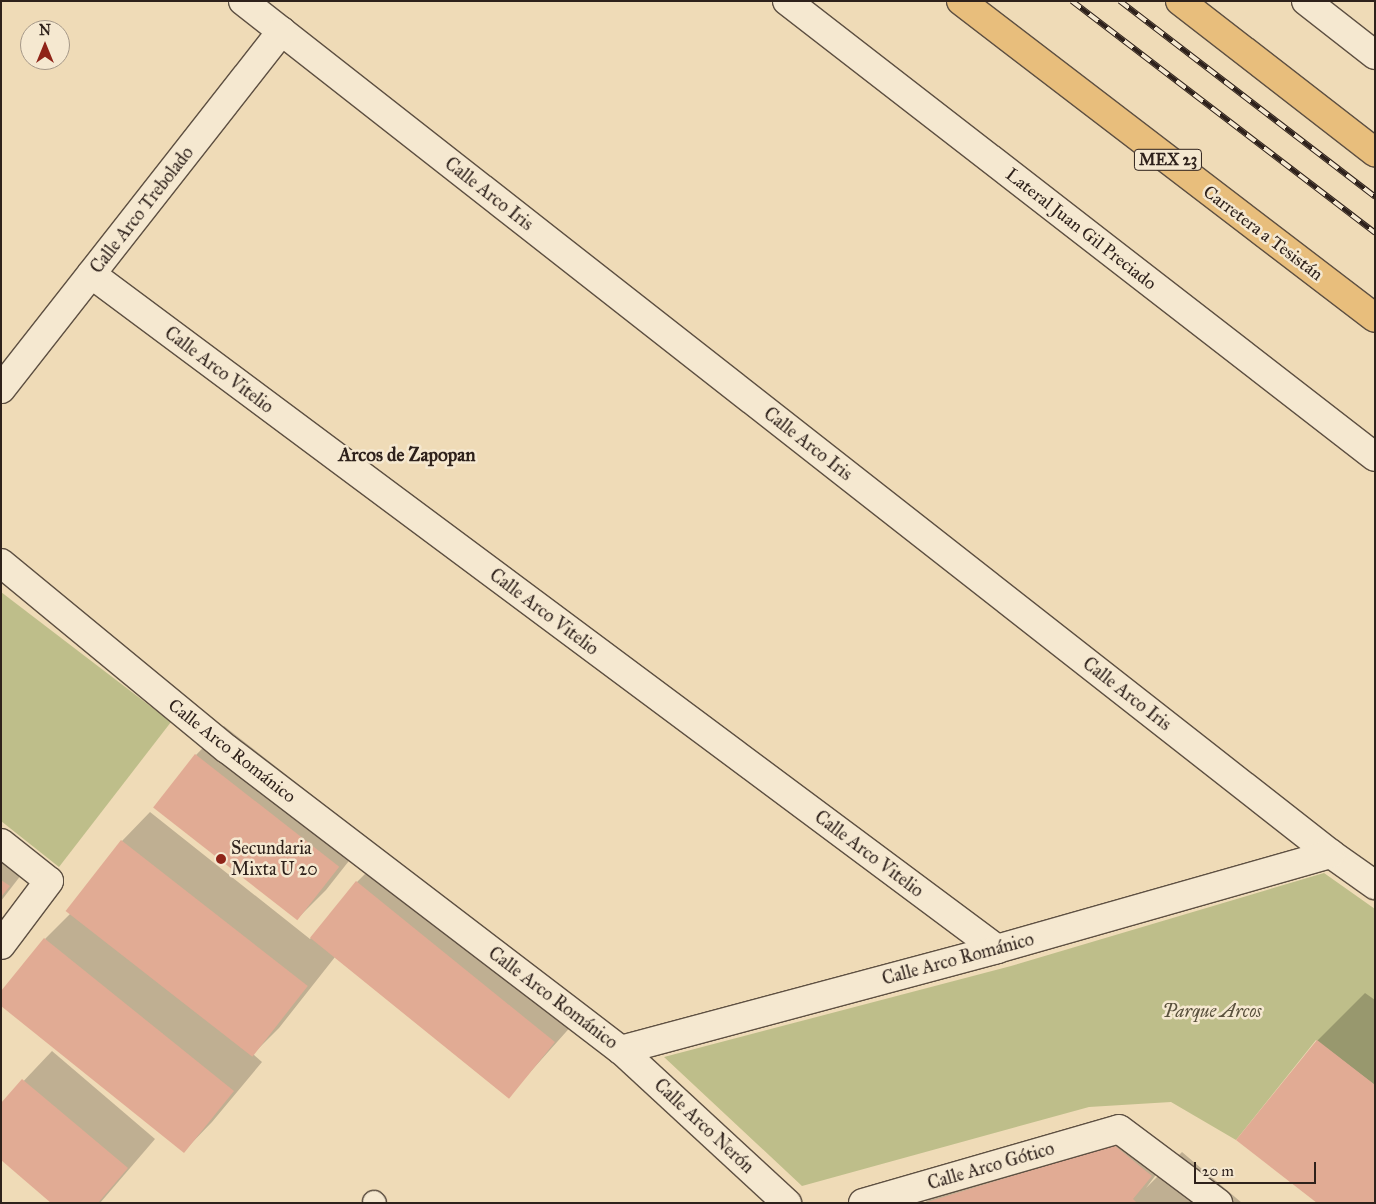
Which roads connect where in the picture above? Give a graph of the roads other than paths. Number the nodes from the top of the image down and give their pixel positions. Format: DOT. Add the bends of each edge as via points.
graph roads {
  1 [pos="243,1"];
  2 [pos="787,1"];
  3 [pos="961,1"];
  4 [pos="1180,1"];
  5 [pos="1313,4"];
  6 [pos="282,31"];
  7 [pos="1375,55"];
  8 [pos="1375,152"];
  9 [pos="91,274"];
  10 [pos="1375,318"];
  11 [pos="1,389"];
  12 [pos="1375,457"];
  13 [pos="1,563"];
  14 [pos="1,843"];
  15 [pos="1331,854"];
  16 [pos="1375,885"];
  17 [pos="1,945"];
  18 [pos="997,949"];
  19 [pos="621,1050"];
  20 [pos="787,1203"];
  21 [pos="863,1203"];
  22 [pos="1218,1203"];
  1 -- 6 [label="street, Calle Arco Iris"];
  2 -- 12 [label="street, Lateral Juan Gil Preciado"];
  3 -- 10 [label="main road, Carretera a Tesistán / MEX 23"];
  4 -- 8 [label="main road"];
  5 -- 7 [label="street"];
  6 -- 9 [label="street, Calle Arco Trebolado"];
  6 -- 15 [label="street, Calle Arco Iris"];
  9 -- 11 [label="street, Calle Arco Trebolado"];
  9 -- 18 [label="street, Calle Arco Vitelio"];
  13 -- 19 [label="street, Calle Arco Románico" via="227,749"];
  14 -- 17 [label="street" via="49,881"];
  15 -- 16 [label="street, Calle Arco Iris"];
  15 -- 18 [label="street, Calle Arco Románico"];
  18 -- 19 [label="street, Calle Arco Románico"];
  19 -- 20 [label="street, Calle Arco Nerón"];
  21 -- 22 [label="street, Calle Arco Gótico" via="1119,1129"];
}
